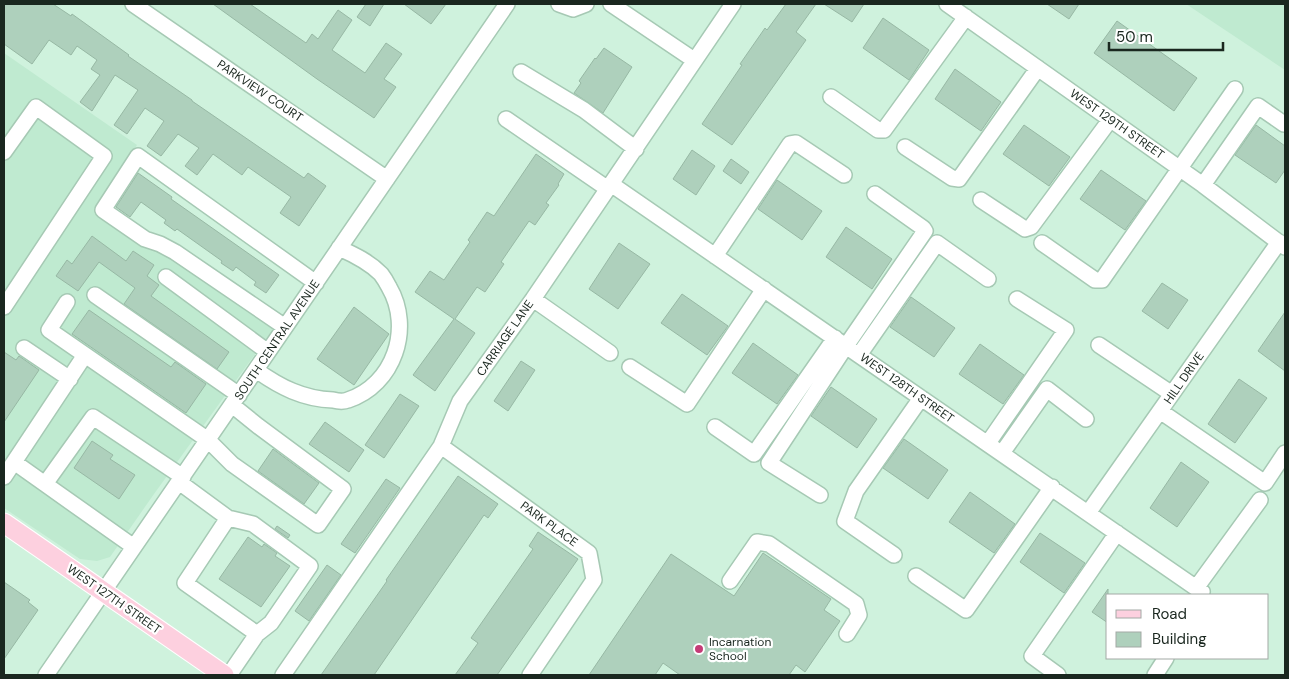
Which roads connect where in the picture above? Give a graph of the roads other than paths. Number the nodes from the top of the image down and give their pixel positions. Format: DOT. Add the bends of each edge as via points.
graph roads {
  1 [pos="133,4"];
  2 [pos="507,4"];
  3 [pos="559,4"];
  4 [pos="586,4"];
  5 [pos="611,4"];
  6 [pos="733,4"];
  7 [pos="947,4"];
  8 [pos="966,18"];
  9 [pos="694,60"];
  10 [pos="1038,68"];
  11 [pos="521,72"];
  12 [pos="1235,89"];
  13 [pos="832,97"];
  14 [pos="506,119"];
  15 [pos="1110,120"];
  16 [pos="1284,124"];
  17 [pos="905,147"];
  18 [pos="636,149"];
  19 [pos="4,152"];
  20 [pos="1180,168"];
  21 [pos="844,175"];
  22 [pos="387,179"];
  23 [pos="1203,185"];
  24 [pos="610,186"];
  25 [pos="875,194"];
  26 [pos="981,200"];
  27 [pos="1042,243"];
  28 [pos="1282,245"];
  29 [pos="339,248"];
  30 [pos="715,256"];
  31 [pos="166,277"];
  32 [pos="988,279"];
  33 [pos="316,283"];
  34 [pos="764,289"];
  35 [pos="95,295"];
  36 [pos="533,299"];
  37 [pos="1017,299"];
  38 [pos="67,302"];
  39 [pos="4,307"];
  40 [pos="285,328"];
  41 [pos="840,342"];
  42 [pos="1099,344"];
  43 [pos="24,348"];
  44 [pos="268,352"];
  45 [pos="610,352"];
  46 [pos="85,355"];
  47 [pos="858,355"];
  48 [pos="630,367"];
  49 [pos="256,370"];
  50 [pos="70,379"];
  51 [pos="1172,394"];
  52 [pos="921,398"];
  53 [pos="235,400"];
  54 [pos="1160,411"];
  55 [pos="1086,419"];
  56 [pos="715,427"];
  57 [pos="208,440"];
  58 [pos="988,444"];
  59 [pos="441,446"];
  60 [pos="1002,453"];
  61 [pos="1285,453"];
  62 [pos="14,462"];
  63 [pos="4,477"];
  64 [pos="181,479"];
  65 [pos="45,484"];
  66 [pos="1052,488"];
  67 [pos="820,495"];
  68 [pos="1260,500"];
  69 [pos="1088,513"];
  70 [pos="228,518"];
  71 [pos="4,523"];
  72 [pos="1117,533"];
  73 [pos="134,548"];
  74 [pos="894,555"];
  75 [pos="916,576"];
  76 [pos="730,581"];
  77 [pos="104,592"];
  78 [pos="1200,592"];
  79 [pos="257,634"];
  80 [pos="847,634"];
  81 [pos="1165,659"];
  82 [pos="46,675"];
  83 [pos="224,675"];
  84 [pos="230,675"];
  85 [pos="283,675"];
  86 [pos="530,675"];
  87 [pos="1058,675"];
  88 [pos="1155,675"];
  1 -- 22 [label="street, PARKVIEW COURT"];
  2 -- 22 [label="street, SOUTH CENTRAL AVENUE"];
  3 -- 4 [label="street" via="573,9"];
  5 -- 9 [label="street"];
  6 -- 9 [label="street, CARRIAGE LANE"];
  7 -- 8 [label="street, WEST 129TH STREET"];
  8 -- 10 [label="street, WEST 129TH STREET"];
  8 -- 13 [label="street" via="884,130 878,130"];
  9 -- 18 [label="street, CARRIAGE LANE"];
  10 -- 15 [label="street, WEST 129TH STREET"];
  10 -- 17 [label="street" via="959,179 952,178"];
  11 -- 18 [label="street" via="584,110"];
  12 -- 20 [label="street"];
  14 -- 24 [label="street, WEST 128TH STREET"];
  15 -- 20 [label="street, WEST 129TH STREET"];
  15 -- 26 [label="street" via="1031,227 1025,229"];
  16 -- 23 [label="street" via="1258,106"];
  18 -- 24 [label="street, CARRIAGE LANE"];
  19 -- 39 [label="street" via="36,107 104,156"];
  20 -- 23 [label="street, WEST 129TH STREET"];
  20 -- 27 [label="street" via="1102,280 1095,280"];
  21 -- 30 [label="street" via="796,143 790,144"];
  22 -- 29 [label="street, SOUTH CENTRAL AVENUE"];
  23 -- 28 [label="street, WEST 129TH STREET"];
  24 -- 30 [label="street, WEST 128TH STREET"];
  24 -- 36 [label="street, CARRIAGE LANE"];
  25 -- 41 [label="street" via="925,231"];
  28 -- 51 [label="street, HILL DRIVE"];
  29 -- 33 [label="street, SOUTH CENTRAL AVENUE"];
  29 -- 49 [label="street" via="363,259 382,275 395,297 400,322 398,348 387,371 369,389 346,401 320,400 297,394"];
  30 -- 34 [label="street, WEST 128TH STREET"];
  31 -- 44 [label="street"];
  32 -- 47 [label="street" via="937,243"];
  33 -- 40 [label="street, SOUTH CENTRAL AVENUE"];
  33 -- 40 [label="street" via="138,156 103,210 145,239 175,252"];
  34 -- 41 [label="street, WEST 128TH STREET"];
  34 -- 48 [label="street" via="688,404"];
  35 -- 53 [label="street"];
  36 -- 45 [label="street"];
  36 -- 59 [label="street, CARRIAGE LANE" via="460,401"];
  37 -- 58 [label="street" via="1066,330"];
  38 -- 46 [label="street" via="49,330"];
  40 -- 44 [label="street, SOUTH CENTRAL AVENUE"];
  41 -- 47 [label="street, WEST 128TH STREET"];
  41 -- 56 [label="street" via="754,454"];
  41 -- 67 [label="street" via="769,463"];
  42 -- 51 [label="street"];
  43 -- 50 [label="street"];
  44 -- 49 [label="street, SOUTH CENTRAL AVENUE"];
  46 -- 50 [label="street"];
  46 -- 57 [label="street"];
  47 -- 52 [label="street, WEST 128TH STREET"];
  49 -- 53 [label="street, SOUTH CENTRAL AVENUE"];
  50 -- 62 [label="street"];
  51 -- 54 [label="street, HILL DRIVE"];
  52 -- 58 [label="street, WEST 128TH STREET"];
  52 -- 74 [label="street" via="856,491 844,521"];
  53 -- 57 [label="street, SOUTH CENTRAL AVENUE"];
  53 -- 57 [label="street" via="344,489 318,525 232,464"];
  54 -- 61 [label="street" via="1265,483"];
  54 -- 69 [label="street, HILL DRIVE"];
  55 -- 60 [label="street" via="1047,389"];
  57 -- 64 [label="street, SOUTH CENTRAL AVENUE"];
  58 -- 60 [label="street, WEST 128TH STREET"];
  59 -- 85 [label="street, CARRIAGE LANE"];
  59 -- 86 [label="street, PARK PLACE" via="589,553 594,580"];
  60 -- 66 [label="street, WEST 128TH STREET"];
  62 -- 63 [label="street"];
  62 -- 65 [label="street"];
  64 -- 65 [label="street" via="93,417"];
  64 -- 70 [label="street"];
  64 -- 73 [label="street, SOUTH CENTRAL AVENUE"];
  65 -- 73 [label="street"];
  66 -- 69 [label="street, WEST 128TH STREET"];
  66 -- 75 [label="street" via="966,610"];
  68 -- 78 [label="street"];
  69 -- 72 [label="street, WEST 128TH STREET"];
  70 -- 79 [label="street" via="185,583"];
  70 -- 79 [label="street" via="253,524 310,566 271,623"];
  71 -- 77 [label="main road, WEST 127TH STREET"];
  72 -- 78 [label="street, WEST 128TH STREET"];
  72 -- 87 [label="street" via="1032,656"];
  73 -- 77 [label="street, SOUTH CENTRAL AVENUE"];
  76 -- 80 [label="street" via="757,542 769,544 856,604 859,615"];
  77 -- 82 [label="street, SOUTH CENTRAL AVENUE"];
  77 -- 83 [label="main road, WEST 127TH STREET"];
  79 -- 84 [label="street"];
  81 -- 88 [label="street"];
}
